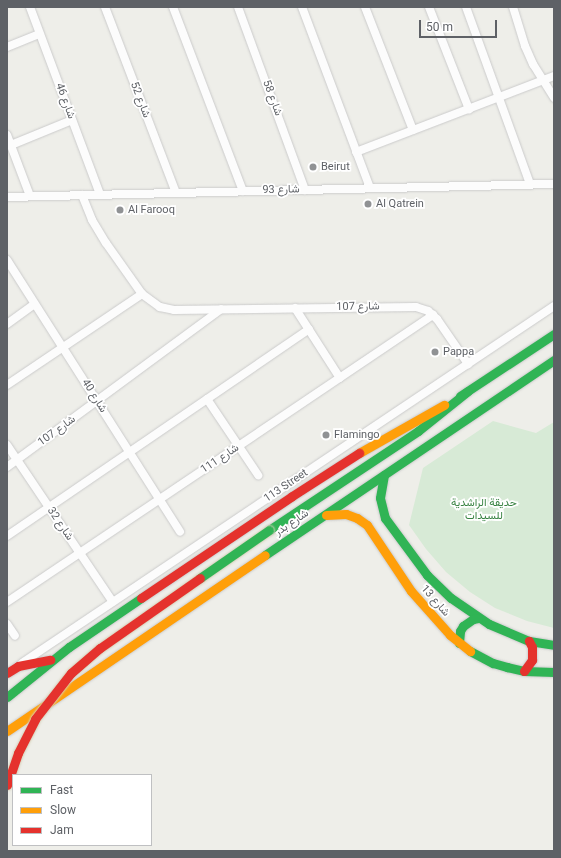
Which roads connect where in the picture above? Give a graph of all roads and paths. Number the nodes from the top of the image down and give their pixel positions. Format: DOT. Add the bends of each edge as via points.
graph roads {
  1 [pos="30,7"];
  2 [pos="105,7"];
  3 [pos="173,7"];
  4 [pos="238,7"];
  5 [pos="302,7"];
  6 [pos="365,7"];
  7 [pos="429,7"];
  8 [pos="466,7"];
  9 [pos="513,7"];
  10 [pos="40,34"];
  11 [pos="7,47"];
  12 [pos="554,76"];
  13 [pos="543,81"];
  14 [pos="499,98"];
  15 [pos="554,98"];
  16 [pos="469,109"];
  17 [pos="72,120"];
  18 [pos="413,130"];
  19 [pos="7,135"];
  20 [pos="11,145"];
  21 [pos="356,152"];
  22 [pos="530,184"];
  23 [pos="554,184"];
  24 [pos="370,188"];
  25 [pos="306,190"];
  26 [pos="243,191"];
  27 [pos="176,192"];
  28 [pos="100,194"];
  29 [pos="82,195"];
  30 [pos="7,196"];
  31 [pos="30,196"];
  32 [pos="7,260"];
  33 [pos="142,294"];
  34 [pos="35,304"];
  35 [pos="554,306"];
  36 [pos="295,308"];
  37 [pos="221,309"];
  38 [pos="433,315"];
  39 [pos="7,324"];
  40 [pos="308,329"];
  41 [pos="554,334"];
  42 [pos="62,348"];
  43 [pos="554,360"];
  44 [pos="468,364"];
  45 [pos="340,378"];
  46 [pos="7,385"];
  47 [pos="468,391"];
  48 [pos="206,399"];
  49 [pos="97,402"];
  50 [pos="7,445"];
  51 [pos="239,446"];
  52 [pos="129,452"];
  53 [pos="17,460"];
  54 [pos="7,467"];
  55 [pos="258,475"];
  56 [pos="384,475"];
  57 [pos="160,500"];
  58 [pos="49,507"];
  59 [pos="324,516"];
  60 [pos="180,532"];
  61 [pos="7,536"];
  62 [pos="80,554"];
  63 [pos="7,602"];
  64 [pos="113,602"];
  65 [pos="478,618"];
  66 [pos="7,624"];
  67 [pos="15,636"];
  68 [pos="529,641"];
  69 [pos="459,643"];
  70 [pos="554,646"];
  71 [pos="54,659"];
  72 [pos="18,666"];
  73 [pos="524,671"];
  74 [pos="554,672"];
  75 [pos="7,673"];
  76 [pos="7,698"];
  77 [pos="7,731"];
  78 [pos="7,785"];
  1 -- 10 [label="street, شارع 46"];
  2 -- 27 [label="street, شارع 52"];
  3 -- 26 [label="street"];
  4 -- 25 [label="street, شارع 58"];
  5 -- 21 [label="street"];
  6 -- 18 [label="street"];
  7 -- 16 [label="street"];
  8 -- 14 [label="street"];
  9 -- 13 [label="street" via="525,46"];
  10 -- 11 [label="street"];
  10 -- 17 [label="street, شارع 46"];
  12 -- 13 [label="street"];
  13 -- 14 [label="street"];
  13 -- 15 [label="street"];
  14 -- 16 [label="street"];
  14 -- 22 [label="street"];
  16 -- 18 [label="street"];
  17 -- 20 [label="street"];
  17 -- 28 [label="street, شارع 46"];
  18 -- 21 [label="street"];
  19 -- 20 [label="street"];
  20 -- 31 [label="street"];
  21 -- 24 [label="street"];
  22 -- 23 [label="street, شارع 93"];
  22 -- 24 [label="street, شارع 93"];
  24 -- 25 [label="street, شارع 93"];
  25 -- 26 [label="street, شارع 93"];
  26 -- 27 [label="street, شارع 93"];
  27 -- 28 [label="street, شارع 93"];
  28 -- 29 [label="street, شارع 93"];
  29 -- 31 [label="street, شارع 93"];
  29 -- 33 [label="street" via="102,238"];
  30 -- 31 [label="street, شارع 93"];
  32 -- 34 [label="street, شارع 40"];
  33 -- 37 [label="street, شارع 107" via="154,304 167,308"];
  33 -- 42 [label="street"];
  34 -- 39 [label="street"];
  34 -- 42 [label="street, شارع 40"];
  35 -- 44 [label="street, 113 Street"];
  36 -- 37 [label="street, شارع 107"];
  36 -- 38 [label="street, شارع 107" via="410,306"];
  36 -- 40 [label="street"];
  37 -- 49 [label="street, شارع 107"];
  38 -- 44 [label="street"];
  38 -- 45 [label="street, شارع 111"];
  40 -- 45 [label="street"];
  40 -- 48 [label="street"];
  41 -- 47 [label="main road, شارع بدر"];
  42 -- 46 [label="street"];
  42 -- 49 [label="street, شارع 40"];
  43 -- 56 [label="main road, شارع بدر"];
  44 -- 64 [label="street, 113 Street"];
  45 -- 51 [label="street, شارع 111"];
  47 -- 71 [label="main road, شارع بدر" via="388,436 292,496"];
  47 -- 78 [label="main road, شارع بدر, bridge" via="418,431 269,530 100,648 71,673 46,703 18,753"];
  48 -- 51 [label="street"];
  48 -- 52 [label="street"];
  49 -- 52 [label="street, شارع 40"];
  49 -- 53 [label="street, شارع 107"];
  50 -- 53 [label="street, شارع 32"];
  51 -- 55 [label="street"];
  51 -- 57 [label="street, شارع 111"];
  52 -- 57 [label="street, شارع 40"];
  52 -- 58 [label="street"];
  53 -- 54 [label="street, شارع 107"];
  53 -- 58 [label="street, شارع 32"];
  56 -- 59 [label="main road, شارع بدر"];
  56 -- 65 [label="main road, شارع 13" via="380,491 381,505 385,518 397,537 431,579"];
  57 -- 60 [label="street, شارع 40"];
  57 -- 62 [label="street, شارع 111"];
  58 -- 61 [label="street"];
  58 -- 62 [label="street, شارع 32"];
  59 -- 69 [label="main road, شارع 13" via="346,514 366,525 411,592"];
  59 -- 77 [label="main road, شارع بدر"];
  62 -- 63 [label="street, شارع 111"];
  62 -- 64 [label="street, شارع 32"];
  64 -- 72 [label="street, 113 Street"];
  65 -- 68 [label="main road, شارع 13"];
  65 -- 69 [label="main road" via="463,626"];
  66 -- 67 [label="street"];
  68 -- 70 [label="main road, شارع 13"];
  68 -- 73 [label="main road" via="532,647 532,660"];
  69 -- 73 [label="main road, شارع 13" via="494,663"];
  71 -- 72 [label="main road"];
  71 -- 76 [label="main road, شارع بدر"];
  72 -- 75 [label="main road"];
  73 -- 74 [label="main road, شارع 13"];
}
